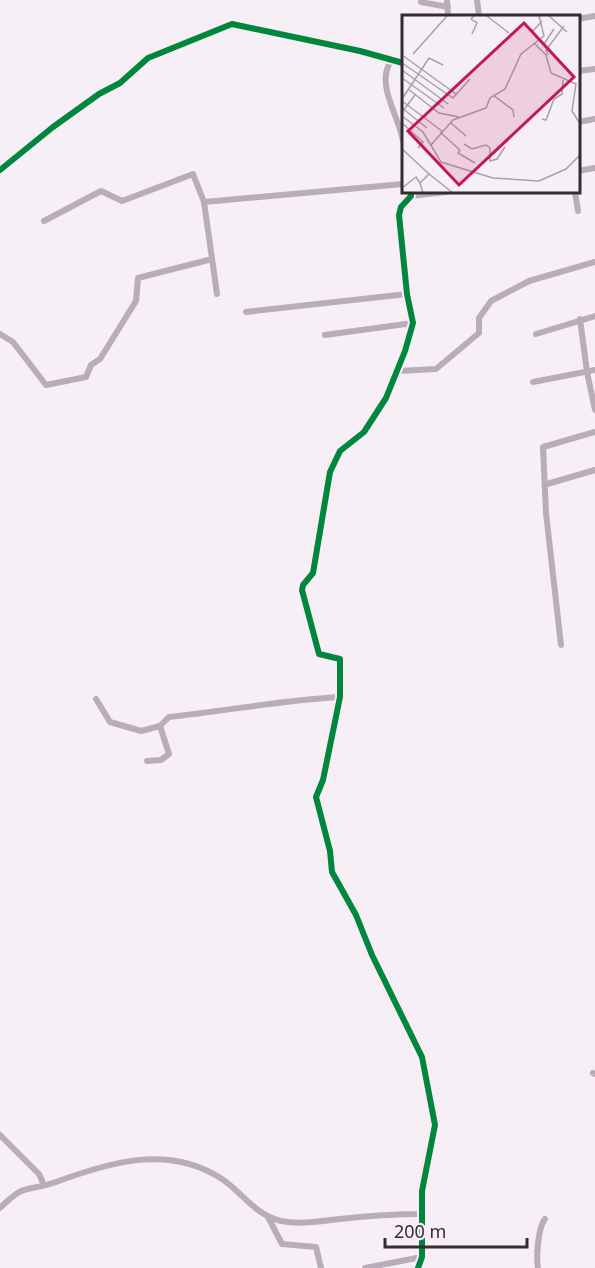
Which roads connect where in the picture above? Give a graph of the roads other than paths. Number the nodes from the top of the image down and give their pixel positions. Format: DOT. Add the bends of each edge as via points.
graph roads {
  1 [pos="477,0"];
  2 [pos="421,2"];
  3 [pos="447,4"];
  4 [pos="479,15"];
  5 [pos="595,16"];
  6 [pos="580,19"];
  7 [pos="391,61"];
  8 [pos="402,63"];
  9 [pos="595,69"];
  10 [pos="580,71"];
  11 [pos="595,119"];
  12 [pos="580,122"];
  13 [pos="402,138"];
  14 [pos="595,168"];
  15 [pos="0,170"];
  16 [pos="580,171"];
  17 [pos="402,184"];
  18 [pos="411,194"];
  19 [pos="575,194"];
  20 [pos="204,202"];
  21 [pos="578,211"];
  22 [pos="44,221"];
  23 [pos="212,259"];
  24 [pos="595,262"];
  25 [pos="217,294"];
  26 [pos="406,294"];
  27 [pos="246,312"];
  28 [pos="595,316"];
  29 [pos="580,320"];
  30 [pos="413,323"];
  31 [pos="0,334"];
  32 [pos="536,334"];
  33 [pos="325,335"];
  34 [pos="595,370"];
  35 [pos="398,371"];
  36 [pos="587,372"];
  37 [pos="533,382"];
  38 [pos="595,411"];
  39 [pos="595,432"];
  40 [pos="595,470"];
  41 [pos="547,484"];
  42 [pos="561,645"];
  43 [pos="340,697"];
  44 [pos="96,699"];
  45 [pos="160,726"];
  46 [pos="147,761"];
  47 [pos="0,1135"];
  48 [pos="44,1185"];
  49 [pos="0,1208"];
  50 [pos="422,1215"];
  51 [pos="268,1218"];
  52 [pos="545,1219"];
  53 [pos="422,1257"];
  54 [pos="392,1266"];
  55 [pos="321,1268"];
  56 [pos="365,1268"];
  57 [pos="417,1268"];
  58 [pos="538,1268"];
  1 -- 4 [label="street"];
  2 -- 3 [label="street"];
  5 -- 6 [label="street"];
  7 -- 8 [label="street"];
  7 -- 13 [label="street" via="385,81"];
  7 -- 15 [label="street" via="232,24 148,58 120,84 80,107"];
  9 -- 10 [label="street"];
  11 -- 12 [label="street"];
  14 -- 16 [label="street"];
  17 -- 20 [label="street"];
  18 -- 26 [label="street" via="399,215"];
  19 -- 21 [label="street"];
  20 -- 22 [label="street" via="193,174 122,201 100,191"];
  20 -- 23 [label="street"];
  23 -- 25 [label="street"];
  23 -- 31 [label="street" via="138,279 136,301 86,377 46,385 13,342"];
  24 -- 35 [label="street" via="548,278 529,280 491,301 479,318 479,333 436,369"];
  26 -- 27 [label="street"];
  26 -- 30 [label="street"];
  28 -- 29 [label="street"];
  29 -- 32 [label="street"];
  29 -- 36 [label="street"];
  30 -- 33 [label="street"];
  30 -- 35 [label="street"];
  34 -- 36 [label="street"];
  35 -- 43 [label="street" via="364,432 340,451 330,472 313,573 303,585 319,654 340,659"];
  36 -- 37 [label="street"];
  36 -- 38 [label="street"];
  39 -- 41 [label="street" via="543,447"];
  40 -- 41 [label="street"];
  41 -- 42 [label="street" via="546,513"];
  43 -- 45 [label="street" via="169,717"];
  43 -- 50 [label="street" via="316,797 332,872 422,1057 435,1125 422,1191"];
  44 -- 45 [label="street" via="110,723 141,731"];
  45 -- 46 [label="street" via="169,754 161,760"];
  47 -- 48 [label="street" via="39,1174"];
  48 -- 49 [label="street" via="24,1188"];
  48 -- 51 [label="street" via="125,1161 175,1160 222,1179"];
  50 -- 51 [label="street" via="321,1222"];
  50 -- 53 [label="street"];
  51 -- 55 [label="street" via="282,1244 316,1246"];
  52 -- 58 [label="street" via="536,1254"];
  53 -- 54 [label="street"];
  53 -- 57 [label="street"];
  54 -- 56 [label="street"];
}
